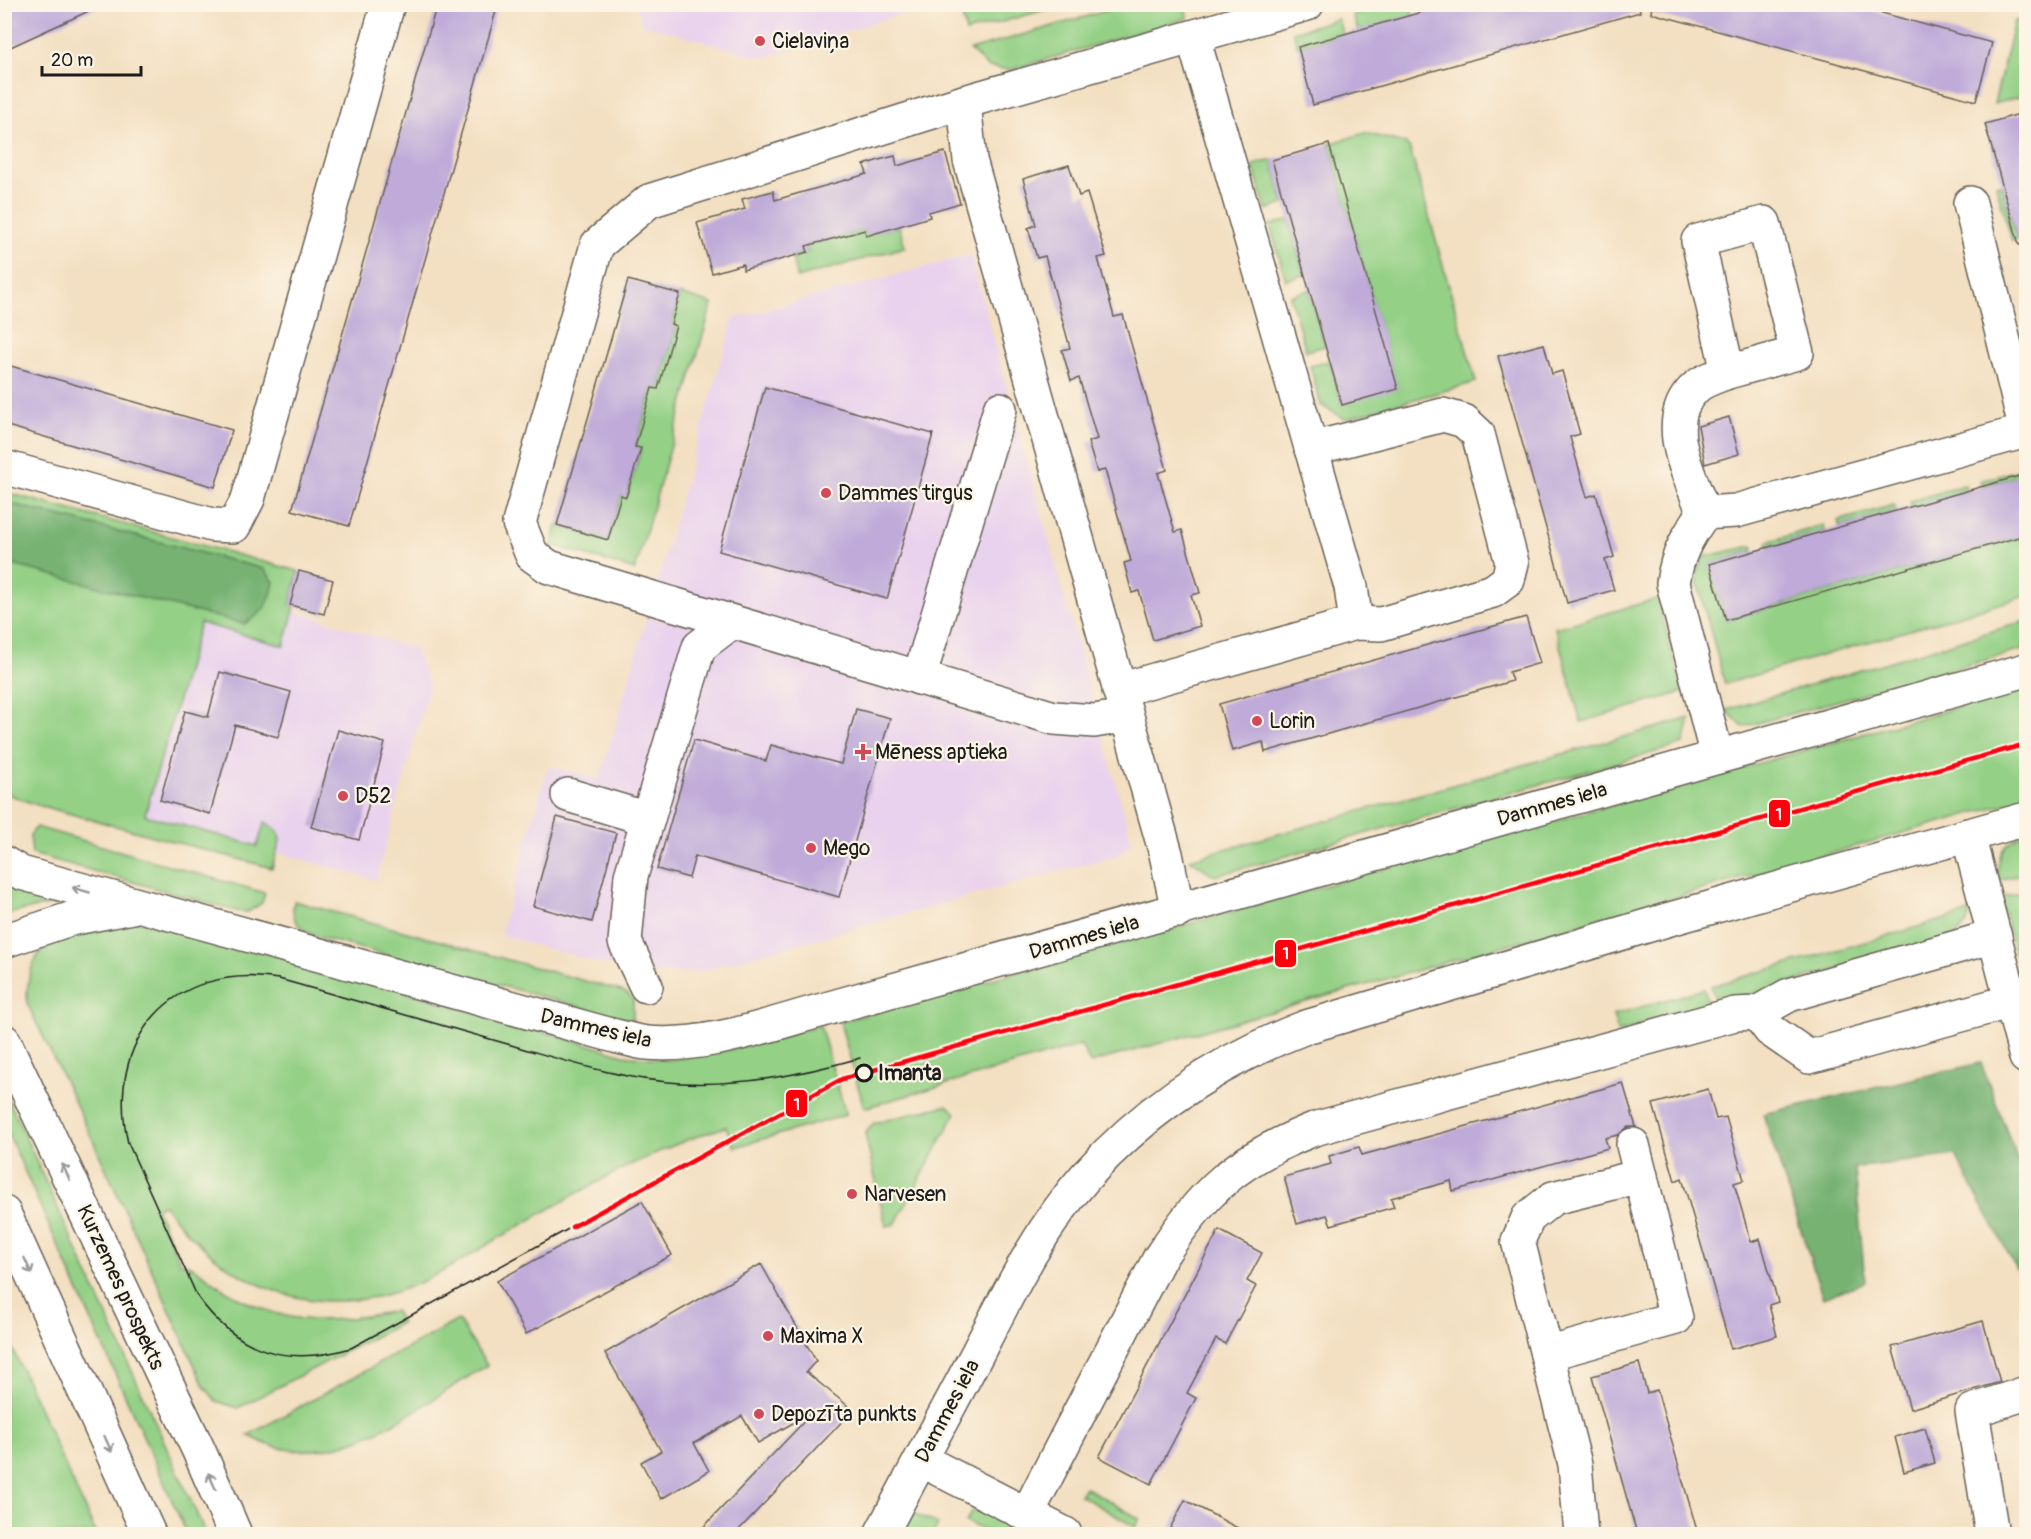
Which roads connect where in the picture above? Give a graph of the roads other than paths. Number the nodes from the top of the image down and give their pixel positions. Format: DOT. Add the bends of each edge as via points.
graph roads {
  1 [pos="388,4"];
  2 [pos="1307,4"];
  3 [pos="1193,37"];
  4 [pos="964,102"];
  5 [pos="1970,203"];
  6 [pos="1728,372"];
  7 [pos="1000,409"];
  8 [pos="1311,449"];
  9 [pos="4,467"];
  10 [pos="1704,513"];
  11 [pos="732,622"];
  12 [pos="1356,622"];
  13 [pos="2026,670"];
  14 [pos="919,678"];
  15 [pos="1122,703"];
  16 [pos="1717,757"];
  17 [pos="568,795"];
  18 [pos="648,819"];
  19 [pos="2026,819"];
  20 [pos="1968,835"];
  21 [pos="4,863"];
  22 [pos="137,906"];
  23 [pos="1178,911"];
  24 [pos="1995,936"];
  25 [pos="4,941"];
  26 [pos="646,986"];
  27 [pos="2012,1001"];
  28 [pos="1757,1013"];
  29 [pos="4,1041"];
  30 [pos="2026,1057"];
  31 [pos="4,1213"];
  32 [pos="1547,1354"];
  33 [pos="2026,1393"];
  34 [pos="921,1460"];
  35 [pos="1027,1514"];
  36 [pos="149,1534"];
  37 [pos="235,1534"];
  38 [pos="881,1534"];
  39 [pos="1065,1534"];
  40 [pos="1581,1534"];
  41 [pos="1992,1534"];
  1 -- 9 [label="street" via="248,499 234,526 212,525"];
  2 -- 3 [label="street"];
  3 -- 4 [label="street"];
  3 -- 8 [label="street"];
  4 -- 11 [label="street" via="649,201 597,245 519,523 524,538 532,555 549,567"];
  4 -- 15 [label="street" via="970,160"];
  5 -- 10 [label="street" via="2026,431 1736,511"];
  6 -- 10 [label="street" via="1697,386 1686,397 1679,416 1677,436"];
  7 -- 14 [label="street"];
  8 -- 12 [label="street" via="1351,587"];
  8 -- 12 [label="street" via="1443,415 1464,421 1478,434 1512,563 1508,580 1493,591 1381,624"];
  10 -- 16 [label="street" via="1684,541 1673,583"];
  11 -- 14 [label="street"];
  11 -- 18 [label="street" via="699,647"];
  12 -- 15 [label="street"];
  13 -- 16 [label="street, Dammes iela"];
  14 -- 15 [label="street" via="1054,718 1094,721"];
  15 -- 23 [label="street" via="1166,854"];
  16 -- 23 [label="street, Dammes iela"];
  17 -- 18 [label="street"];
  18 -- 26 [label="street" via="631,876 625,942"];
  19 -- 20 [label="street, Dammes iela"];
  20 -- 24 [label="street"];
  20 -- 34 [label="street, Dammes iela" via="1670,918 1306,1027 1211,1071 1164,1104 1086,1176 1015,1281"];
  22 -- 21 [label="street, Dammes iela, one-way" via="21,873"];
  22 -- 23 [label="street, Dammes iela" via="646,1043 677,1043 741,1032"];
  22 -- 25 [label="street, Dammes iela" via="70,919"];
  24 -- 27 [label="street"];
  24 -- 28 [label="street" via="1789,994"];
  27 -- 28 [label="street" via="1809,1057 1770,1030"];
  27 -- 30 [label="street"];
  28 -- 35 [label="street" via="1735,1014 1314,1129 1237,1167 1196,1206 1159,1259"];
  37 -- 29 [label="street, Kurzemes prospekts, one-way"];
  31 -- 36 [label="street, one-way"];
  32 -- 32 [label="street" via="1676,1318 1637,1160 1553,1198 1528,1218 1518,1241"];
  32 -- 40 [label="street" via="1575,1464"];
  33 -- 41 [label="street" via="1972,1411"];
  34 -- 35 [label="street"];
  34 -- 38 [label="street, Dammes iela"];
  35 -- 39 [label="street"];
}
